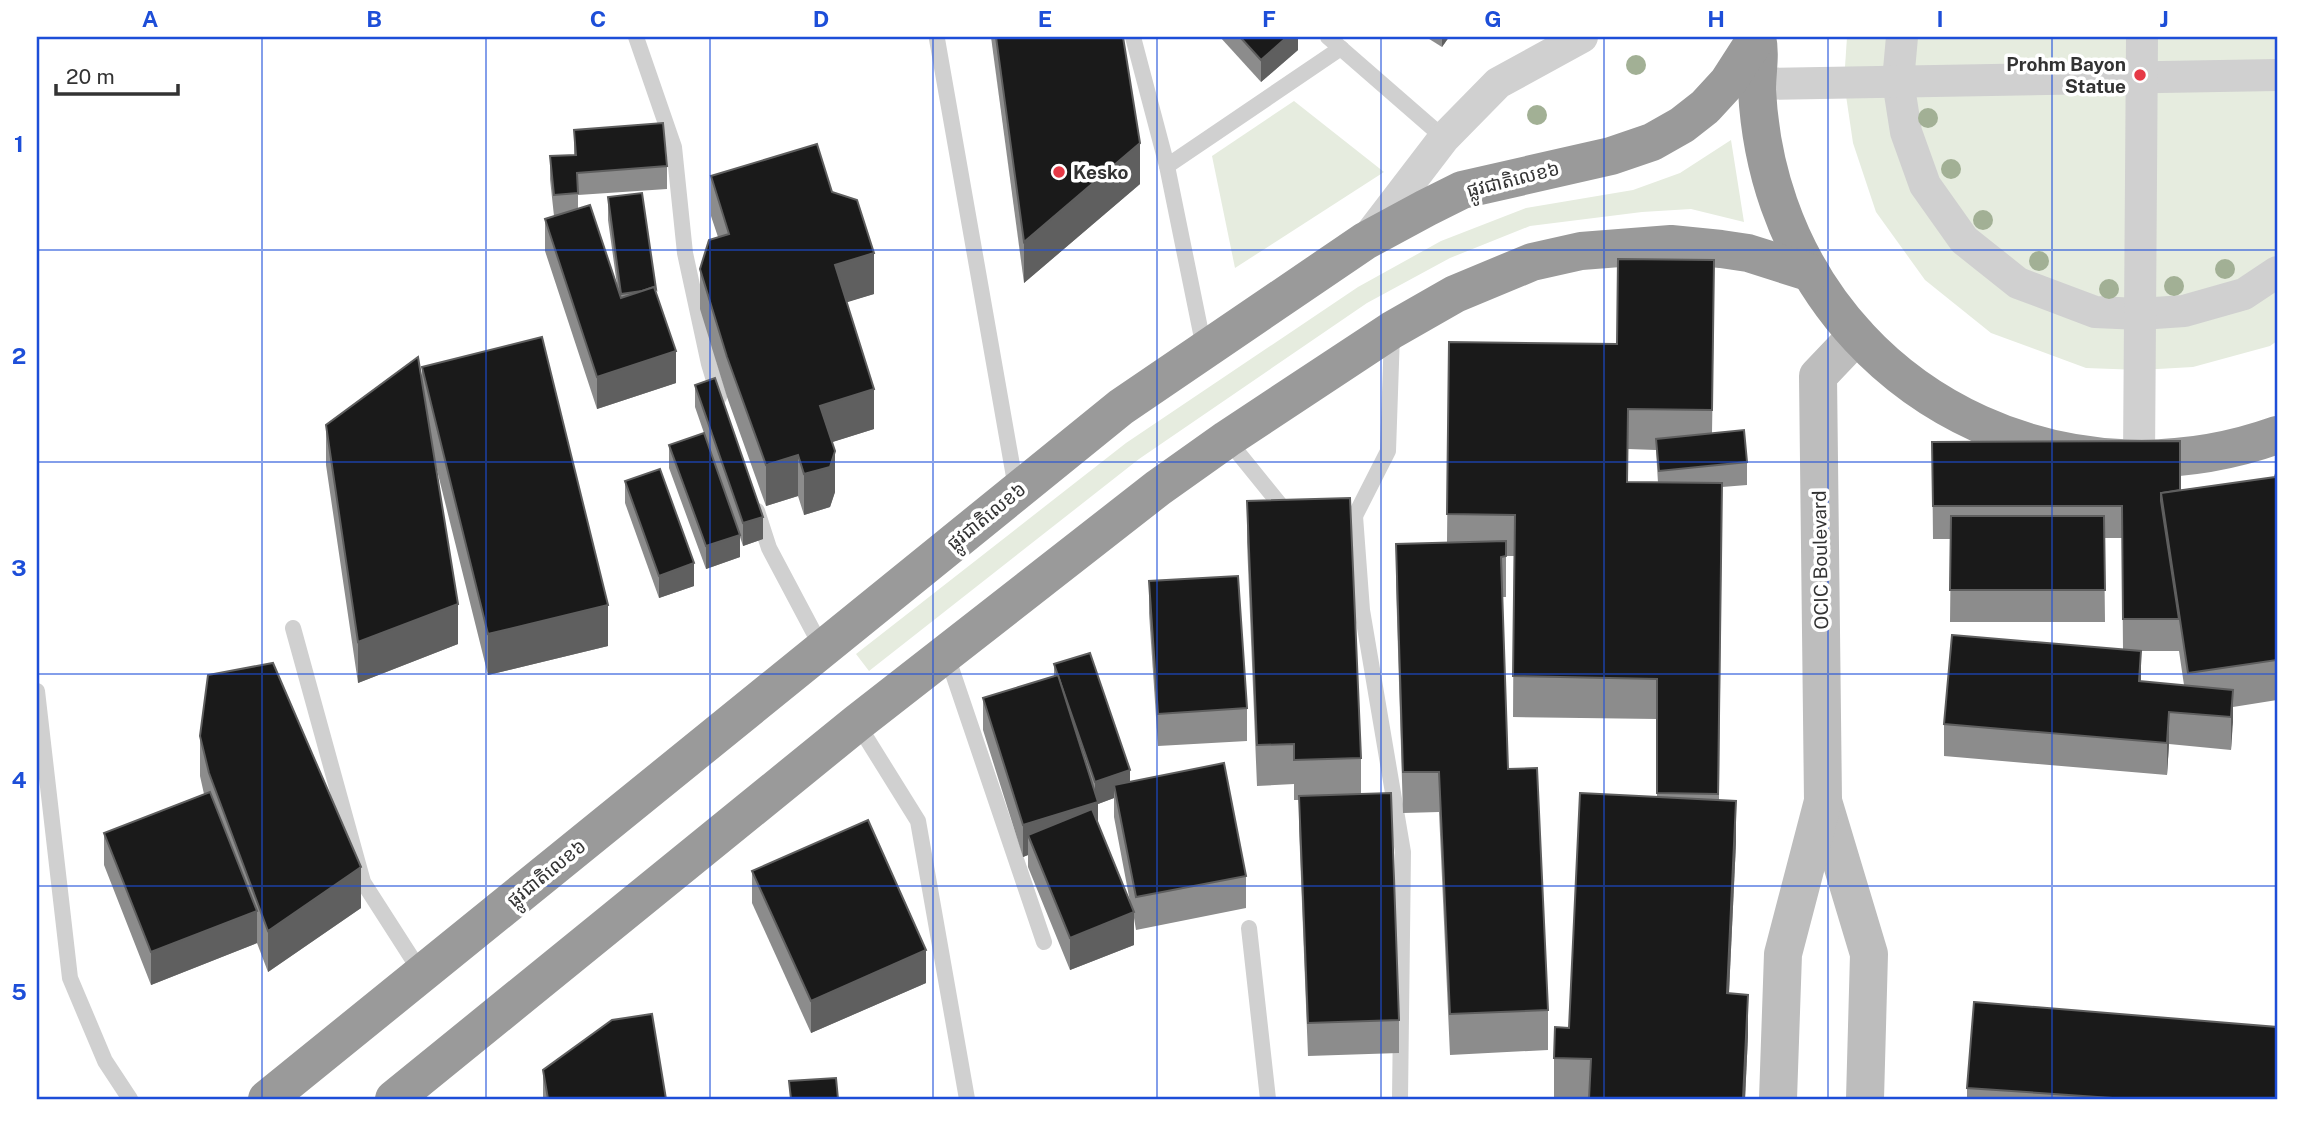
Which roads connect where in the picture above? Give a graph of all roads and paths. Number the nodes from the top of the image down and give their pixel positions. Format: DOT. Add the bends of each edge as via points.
graph roads {
  1 [pos="636,37"];
  2 [pos="1133,37"];
  3 [pos="1328,37"];
  4 [pos="1582,37"];
  5 [pos="1757,37"];
  6 [pos="1902,37"];
  7 [pos="2142,37"];
  8 [pos="937,39"];
  9 [pos="1340,48"];
  10 [pos="2277,75"];
  11 [pos="2142,77"];
  12 [pos="1898,81"];
  13 [pos="1757,84"];
  14 [pos="1444,138"];
  15 [pos="1167,166"];
  16 [pos="1365,241"];
  17 [pos="2277,272"];
  18 [pos="1811,273"];
  19 [pos="2140,314"];
  20 [pos="1392,330"];
  21 [pos="1857,335"];
  22 [pos="1205,351"];
  23 [pos="726,416"];
  24 [pos="2277,435"];
  25 [pos="1227,439"];
  26 [pos="2139,460"];
  27 [pos="1017,491"];
  28 [pos="752,496"];
  29 [pos="1306,510"];
  30 [pos="1331,513"];
  31 [pos="1355,516"];
  32 [pos="293,628"];
  33 [pos="822,648"];
  34 [pos="946,653"];
  35 [pos="37,691"];
  36 [pos="858,723"];
  37 [pos="1823,801"];
  38 [pos="1249,928"];
  39 [pos="1044,942"];
  40 [pos="422,974"];
  41 [pos="130,1099"];
  42 [pos="267,1099"];
  43 [pos="394,1099"];
  44 [pos="967,1099"];
  45 [pos="1268,1099"];
  46 [pos="1400,1099"];
  47 [pos="1779,1099"];
  48 [pos="1865,1099"];
  1 -- 23 [label="lane" via="674,147 685,253 709,364"];
  2 -- 15 [label="lane"];
  3 -- 9 [label="lane"];
  4 -- 14 [label="street" via="1498,83"];
  5 -- 13 [label="highway"];
  5 -- 16 [label="highway, ផ្លូវជាតិលេខ៦" via="1728,82 1705,107 1652,142 1611,156 1462,190"];
  6 -- 12 [label="street"];
  7 -- 11 [label="street"];
  8 -- 27 [label="lane"];
  9 -- 14 [label="lane"];
  9 -- 15 [label="lane"];
  10 -- 11 [label="street"];
  11 -- 12 [label="street"];
  11 -- 19 [label="street"];
  12 -- 13 [label="street"];
  12 -- 19 [label="street" via="1906,132 1925,185 1964,240 2018,284 2095,312"];
  13 -- 18 [label="highway" via="1769,174 1789,232"];
  14 -- 16 [label="street"];
  15 -- 22 [label="lane"];
  16 -- 22 [label="highway, ផ្លូវជាតិលេខ៦"];
  17 -- 19 [label="street" via="2244,294 2184,311"];
  18 -- 20 [label="highway" via="1721,248 1671,244 1581,251 1532,262 1455,295"];
  18 -- 21 [label="highway"];
  19 -- 26 [label="street"];
  20 -- 25 [label="highway"];
  20 -- 31 [label="lane" via="1388,452"];
  21 -- 26 [label="highway" via="1910,385 1986,428 2061,451"];
  21 -- 37 [label="street, OCIC Boulevard" via="1818,376"];
  22 -- 27 [label="highway, ផ្លូវជាតិលេខ៦" via="1121,407"];
  24 -- 26 [label="highway" via="2216,452"];
  25 -- 29 [label="lane" via="1282,507"];
  25 -- 34 [label="highway"];
  27 -- 33 [label="highway, ផ្លូវជាតិលេខ៦"];
  28 -- 33 [label="lane" via="769,548"];
  30 -- 31 [label="lane"];
  31 -- 46 [label="lane" via="1362,610 1403,852"];
  32 -- 40 [label="lane" via="363,882"];
  33 -- 40 [label="highway, ផ្លូវជាតិលេខ៦"];
  34 -- 36 [label="highway"];
  34 -- 39 [label="lane"];
  35 -- 41 [label="lane" via="70,978 105,1061"];
  36 -- 43 [label="highway"];
  36 -- 44 [label="lane" via="918,821"];
  37 -- 47 [label="street, OCIC Boulevard" via="1783,954"];
  37 -- 48 [label="street, OCIC Boulevard" via="1869,954"];
  38 -- 45 [label="lane"];
  40 -- 42 [label="highway, ផ្លូវជាតិលេខ៦"];
}
